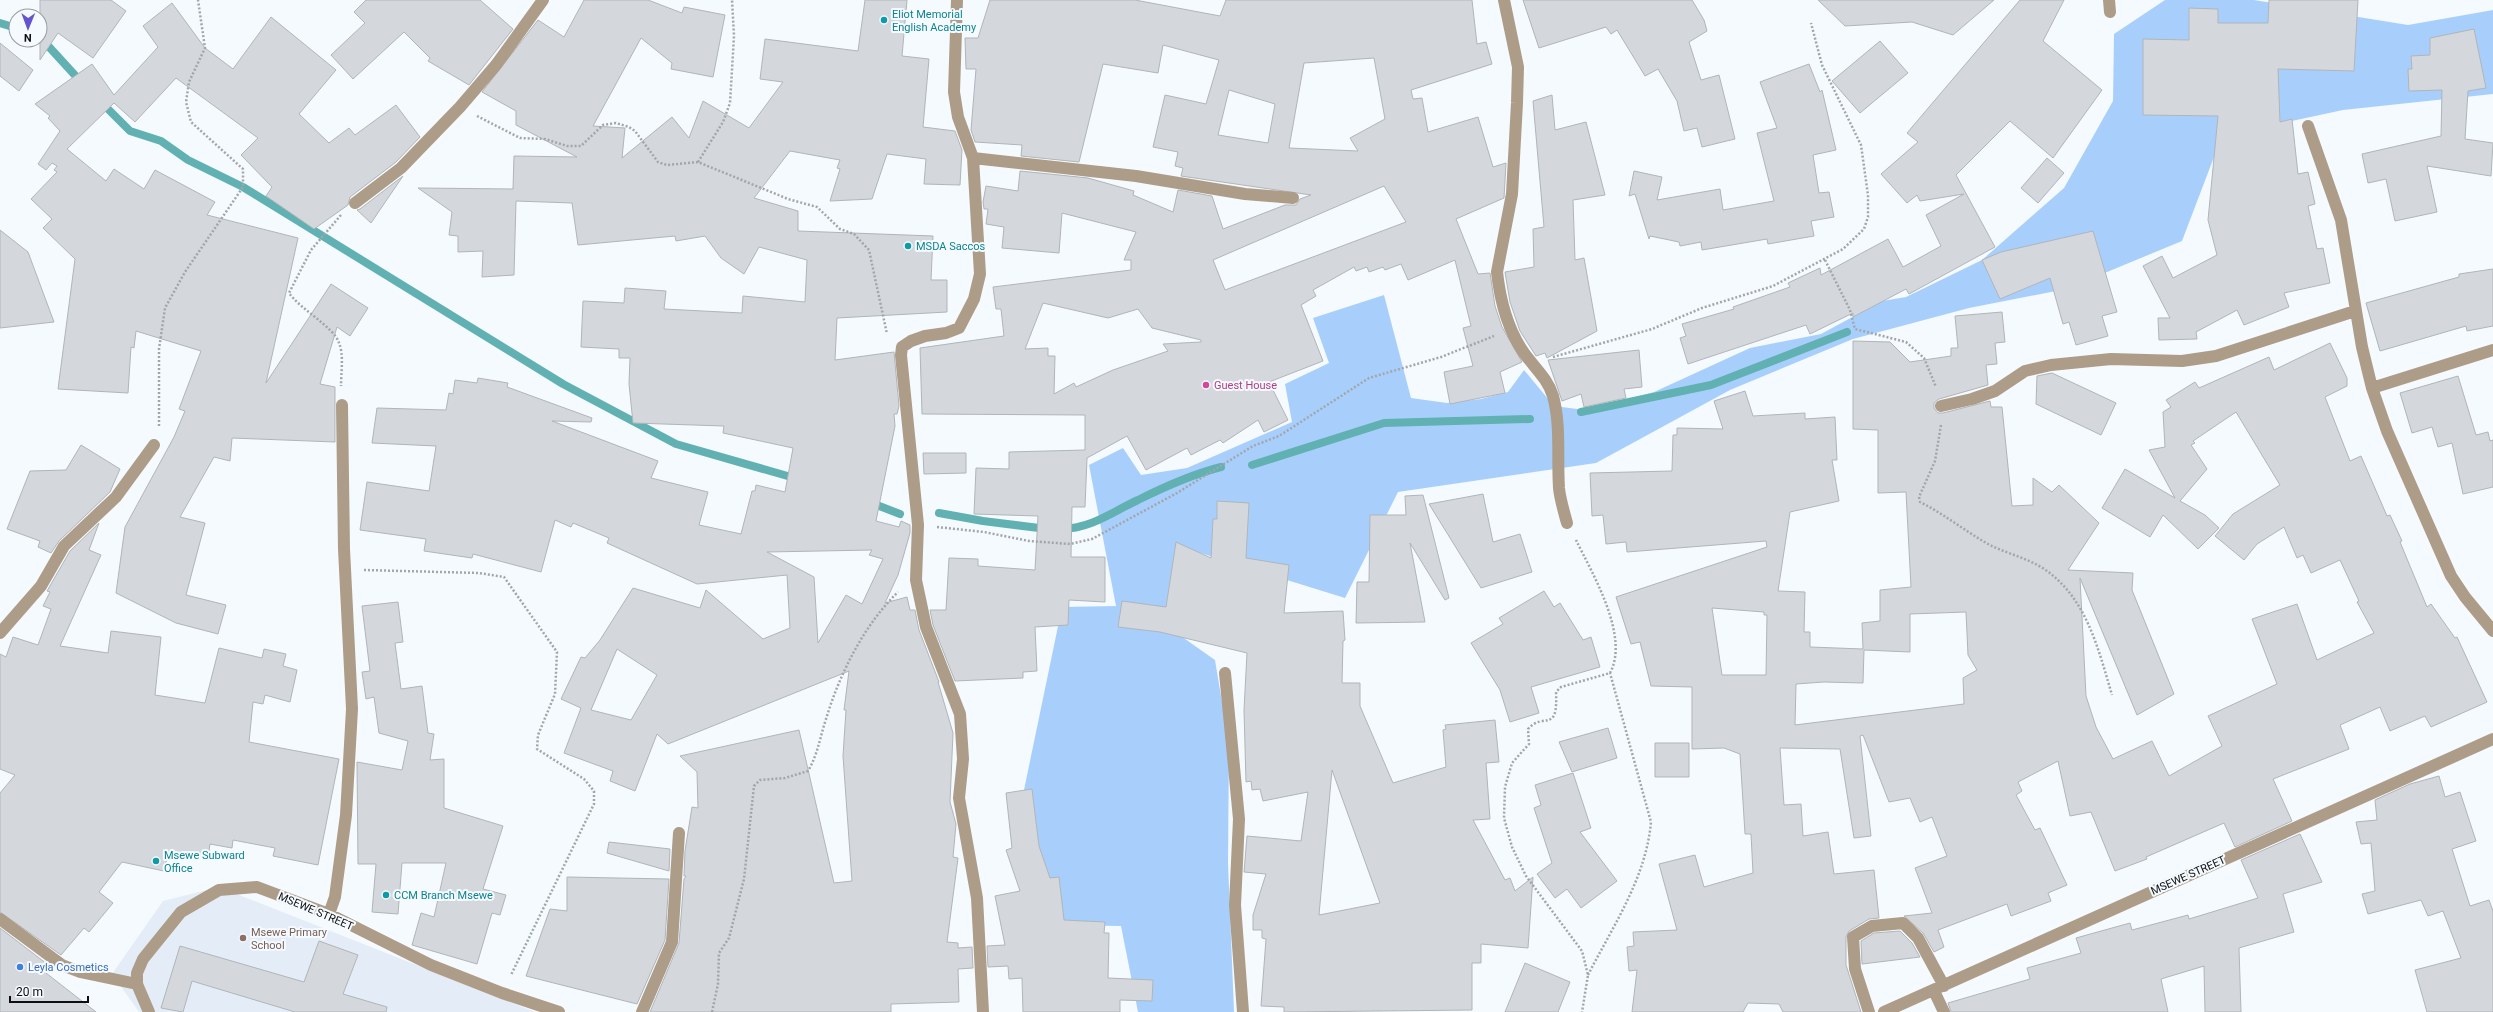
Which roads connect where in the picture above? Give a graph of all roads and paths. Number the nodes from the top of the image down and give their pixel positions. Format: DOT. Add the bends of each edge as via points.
graph roads {
  1 [pos="198,0"];
  2 [pos="543,0"];
  3 [pos="732,0"];
  4 [pos="957,0"];
  5 [pos="1504,0"];
  6 [pos="1811,24"];
  7 [pos="460,107"];
  8 [pos="2308,126"];
  9 [pos="973,158"];
  10 [pos="698,162"];
  11 [pos="1293,198"];
  12 [pos="355,203"];
  13 [pos="332,223"];
  14 [pos="1825,260"];
  15 [pos="2355,311"];
  16 [pos="1510,328"];
  17 [pos="902,347"];
  18 [pos="2493,350"];
  19 [pos="1533,363"];
  20 [pos="2372,388"];
  21 [pos="342,405"];
  22 [pos="1941,406"];
  23 [pos="154,445"];
  24 [pos="1567,524"];
  25 [pos="918,525"];
  26 [pos="345,569"];
  27 [pos="916,580"];
  28 [pos="2493,631"];
  29 [pos="0,633"];
  30 [pos="1225,672"];
  31 [pos="1610,673"];
  32 [pos="2112,695"];
  33 [pos="2493,739"];
  34 [pos="679,833"];
  35 [pos="329,914"];
  36 [pos="0,919"];
  37 [pos="1588,975"];
  38 [pos="137,984"];
  39 [pos="1938,989"];
  40 [pos="502,993"];
  41 [pos="149,1012"];
  42 [pos="559,1012"];
  43 [pos="642,1012"];
  44 [pos="712,1012"];
  45 [pos="983,1012"];
  46 [pos="1243,1012"];
  47 [pos="1582,1012"];
  48 [pos="1869,1012"];
  49 [pos="1884,1012"];
  50 [pos="1944,1012"];
  1 -- 23 [label="path" via="205,48 189,82 186,102 191,122 243,169 243,187 165,308 158,362 160,424"];
  2 -- 7 [label="street" via="496,65"];
  3 -- 10 [label="path" via="734,36 730,104 723,122"];
  4 -- 9 [label="street" via="954,92 958,116"];
  5 -- 16 [label="street" via="1518,67 1512,194 1497,272"];
  6 -- 14 [label="path" via="1822,65 1861,145 1868,195 1868,217 1864,230 1853,241"];
  7 -- 10 [label="path" via="520,138 545,139 567,146 582,146 603,125 629,127 635,131 658,162"];
  7 -- 12 [label="street" via="401,168"];
  8 -- 15 [label="street" via="2341,220"];
  9 -- 11 [label="street" via="1142,177 1245,194"];
  9 -- 17 [label="street" via="980,274 974,299 958,328 911,341"];
  10 -- 17 [label="path" via="788,199 817,207 840,229 854,234 869,250 886,332 892,343"];
  13 -- 21 [label="path" via="311,250 289,294 297,304 334,334 340,344"];
  14 -- 19 [label="path" via="1773,286 1702,308 1652,328"];
  14 -- 22 [label="path" via="1850,310 1855,329 1906,342 1924,358 1936,384"];
  15 -- 20 [label="street"];
  15 -- 22 [label="street" via="2216,356 2182,361 2111,358 2052,365 2026,371 1995,392"];
  16 -- 19 [label="street" via="1524,354"];
  16 -- 25 [label="path" via="1441,357 1369,378 1279,436 1253,446 1184,489 1092,539 1070,544 1029,541 984,532"];
  17 -- 25 [label="street" via="906,418"];
  18 -- 20 [label="street"];
  19 -- 24 [label="street" via="1552,395 1556,418 1560,490"];
  20 -- 28 [label="street" via="2386,431 2451,576"];
  21 -- 26 [label="street"];
  22 -- 32 [label="path" via="1941,435 1935,461 1919,497 1920,502 1988,543 2020,556 2059,580 2077,602 2096,639"];
  23 -- 29 [label="street" via="116,497 64,546 41,586"];
  24 -- 31 [label="path" via="1604,597 1616,640"];
  25 -- 27 [label="street"];
  26 -- 35 [label="street" via="352,709 346,815 335,897"];
  26 -- 40 [label="path" via="479,573 504,577 557,652 555,694 538,735 537,749 584,779 594,791 594,804"];
  27 -- 44 [label="path" via="900,590 882,608 847,666 826,719 820,746 808,771 785,778 760,780 754,786 744,879 729,938 719,953 718,984"];
  27 -- 45 [label="street" via="926,627 960,714 963,759 959,798 978,898"];
  30 -- 46 [label="street" via="1239,819 1235,905"];
  31 -- 37 [label="path" via="1651,822 1649,844 1637,879"];
  31 -- 37 [label="path" via="1561,687 1556,692 1557,711 1552,719 1528,729 1529,744 1512,763 1505,787 1504,818 1512,847 1526,876 1582,951"];
  33 -- 39 [label="street, MSEWE STREET" via="2123,903"];
  34 -- 43 [label="street" via="672,942"];
  35 -- 38 [label="street, MSEWE STREET" via="256,887 219,890 181,912 143,959 137,973"];
  35 -- 40 [label="street, MSEWE STREET" via="431,965"];
  36 -- 38 [label="street" via="62,965 80,972"];
  37 -- 47 [label="path"];
  38 -- 41 [label="street"];
  39 -- 48 [label="street" via="1918,938 1903,923 1872,926 1853,937 1855,969"];
  39 -- 49 [label="street, MSEWE STREET"];
  39 -- 50 [label="street"];
  40 -- 42 [label="street, MSEWE STREET"];
}
